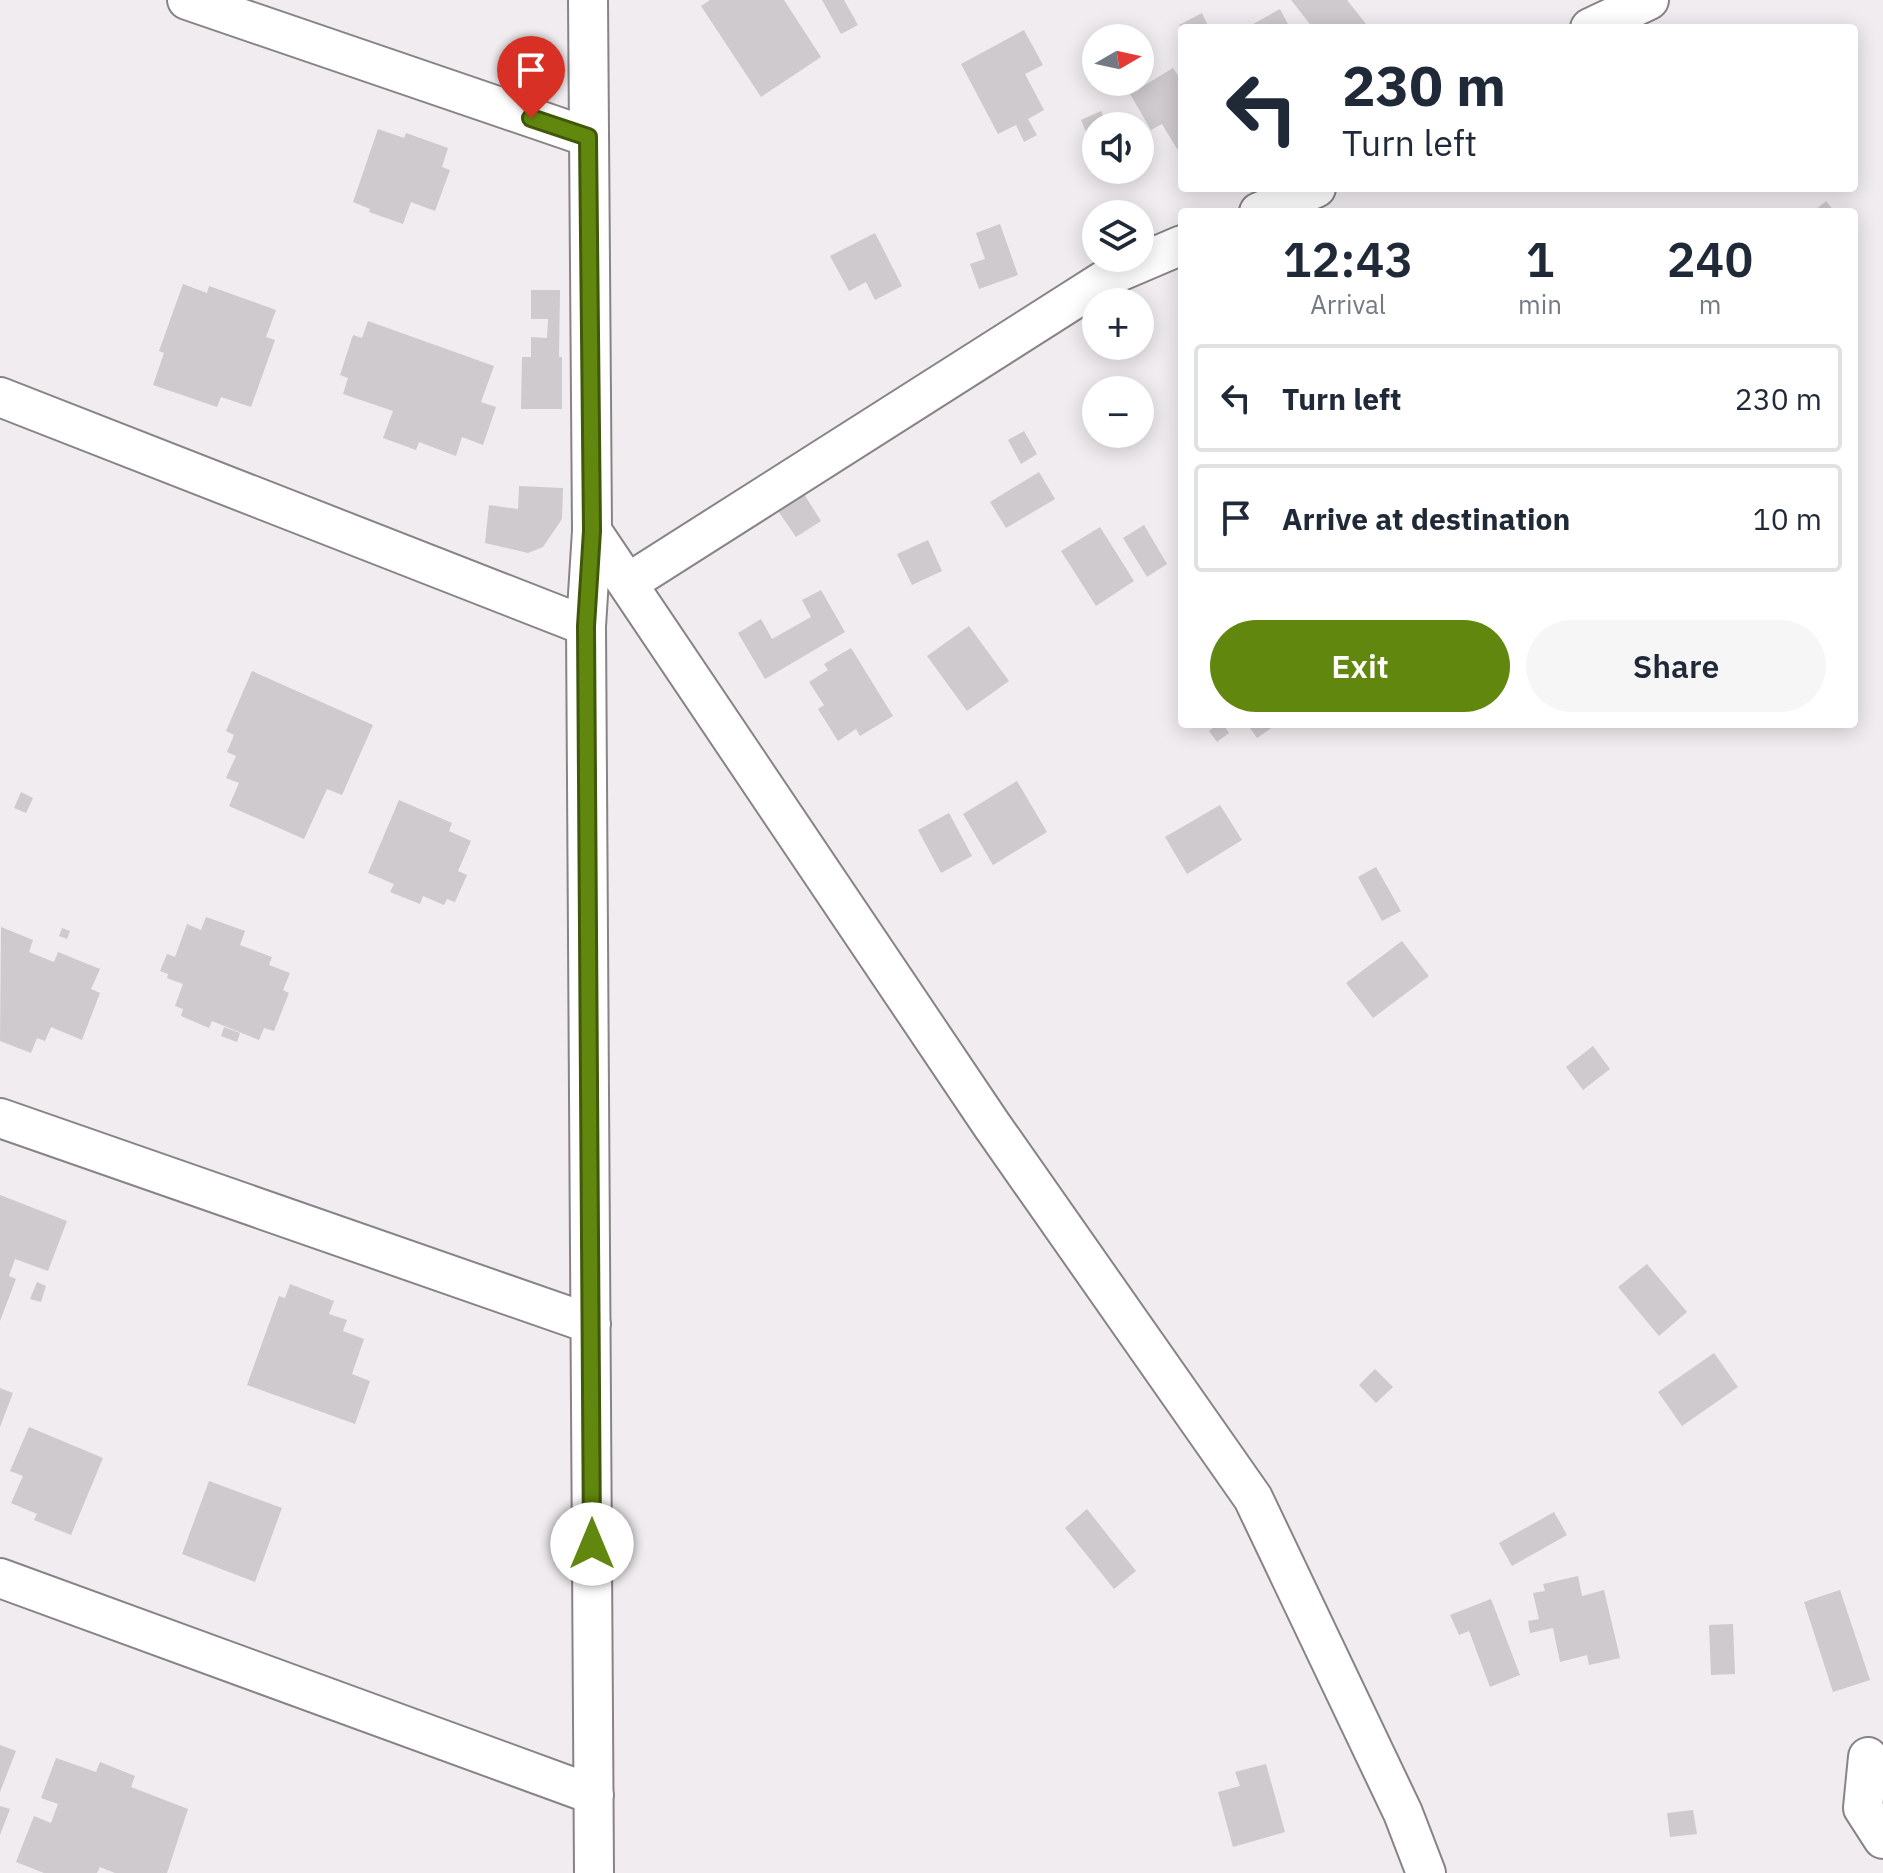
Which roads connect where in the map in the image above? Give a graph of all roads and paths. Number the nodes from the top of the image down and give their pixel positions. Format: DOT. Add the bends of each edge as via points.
graph roads {
  1 [pos="187,0"];
  2 [pos="588,0"];
  3 [pos="1649,0"];
  4 [pos="1598,24"];
  5 [pos="588,137"];
  6 [pos="1306,192"];
  7 [pos="1268,208"];
  8 [pos="1178,247"];
  9 [pos="0,397"];
  10 [pos="592,531"];
  11 [pos="628,583"];
  12 [pos="586,626"];
  13 [pos="0,1118"];
  14 [pos="591,1324"];
  15 [pos="0,1578"];
  16 [pos="1868,1757"];
  17 [pos="594,1795"];
  18 [pos="1883,1839"];
  19 [pos="594,1873"];
  20 [pos="1426,1873"];
  1 -- 5 [label="street"];
  2 -- 5 [label="street"];
  3 -- 4 [label="street"];
  5 -- 10 [label="street"];
  6 -- 7 [label="street"];
  8 -- 11 [label="street" via="1114,274"];
  9 -- 12 [label="street"];
  10 -- 11 [label="street"];
  10 -- 12 [label="street"];
  11 -- 20 [label="street" via="991,1124 1253,1498 1403,1813"];
  12 -- 14 [label="street"];
  13 -- 14 [label="street"];
  14 -- 17 [label="street"];
  15 -- 17 [label="street"];
  16 -- 18 [label="street" via="1863,1808"];
  17 -- 19 [label="street"];
}
